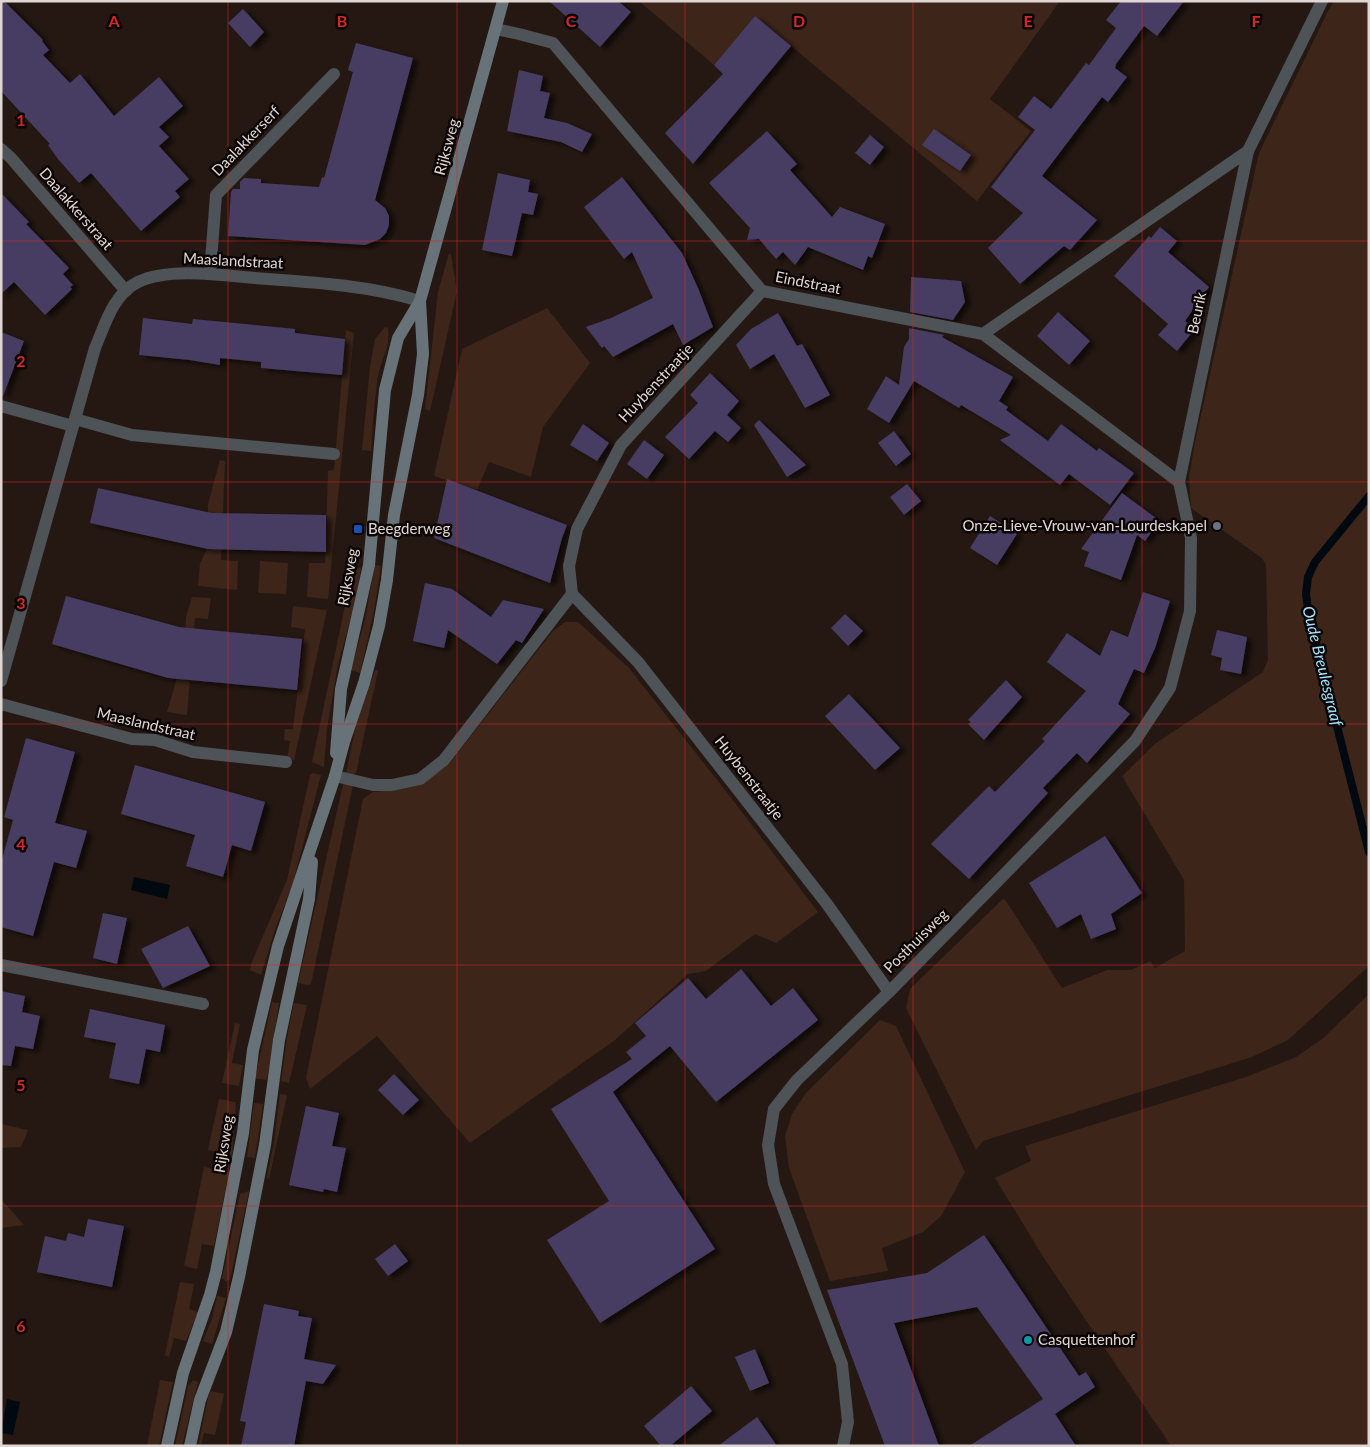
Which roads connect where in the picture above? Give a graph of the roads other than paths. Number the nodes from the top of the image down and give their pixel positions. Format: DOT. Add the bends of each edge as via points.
graph roads {
  1 [pos="503,1"];
  2 [pos="1322,1"];
  3 [pos="496,29"];
  4 [pos="334,74"];
  5 [pos="1,149"];
  6 [pos="1248,151"];
  7 [pos="210,274"];
  8 [pos="126,291"];
  9 [pos="762,291"];
  10 [pos="420,301"];
  11 [pos="983,334"];
  12 [pos="1,406"];
  13 [pos="74,423"];
  14 [pos="334,454"];
  15 [pos="1178,482"];
  16 [pos="572,594"];
  17 [pos="2,674"];
  18 [pos="1,704"];
  19 [pos="286,762"];
  20 [pos="335,776"];
  21 [pos="312,847"];
  22 [pos="1,965"];
  23 [pos="889,992"];
  24 [pos="203,1004"];
  25 [pos="167,1446"];
  26 [pos="190,1446"];
  27 [pos="843,1446"];
  1 -- 3 [label="main road, Rijksweg"];
  2 -- 6 [label="street, Beurik"];
  3 -- 9 [label="street, Eindstraat" via="553,43"];
  3 -- 10 [label="main road, Rijksweg"];
  4 -- 7 [label="street, Daalakkerserf" via="216,195"];
  5 -- 8 [label="street, Daalakkerstraat"];
  6 -- 11 [label="street, Beurik"];
  6 -- 15 [label="street, Beurik"];
  7 -- 8 [label="street, Maaslandstraat" via="153,277 137,282"];
  7 -- 10 [label="street, Maaslandstraat" via="298,280 390,292"];
  8 -- 13 [label="street, Maaslandstraat" via="112,307 95,348"];
  9 -- 11 [label="street, Eindstraat"];
  9 -- 16 [label="street, Huybenstraatje" via="621,444 577,529 569,566"];
  10 -- 20 [label="main road, Rijksweg" via="423,354 394,515 388,580 364,683"];
  10 -- 20 [label="main road, Rijksweg" via="398,338 385,390 369,565 341,689"];
  11 -- 15 [label="street, Eindstraat"];
  12 -- 13 [label="street"];
  13 -- 14 [label="street" via="132,435"];
  13 -- 17 [label="street, Maaslandstraat"];
  15 -- 23 [label="street, Posthuisweg" via="1191,538 1190,611 1170,688 1135,741"];
  16 -- 20 [label="street" via="444,760 420,779 373,785"];
  16 -- 23 [label="street, Huybenstraatje" via="638,662 827,904"];
  18 -- 19 [label="street, Maaslandstraat" via="193,752"];
  20 -- 21 [label="main road, Rijksweg"];
  21 -- 25 [label="main road, Rijksweg" via="278,946 253,1050 243,1133 216,1272 183,1372"];
  21 -- 26 [label="main road, Rijksweg" via="310,899 279,1040 253,1208 226,1332 200,1400"];
  22 -- 24 [label="street"];
  23 -- 27 [label="street, Posthuisweg" via="797,1080 774,1109 768,1145 774,1184 842,1364 848,1422"];
}
